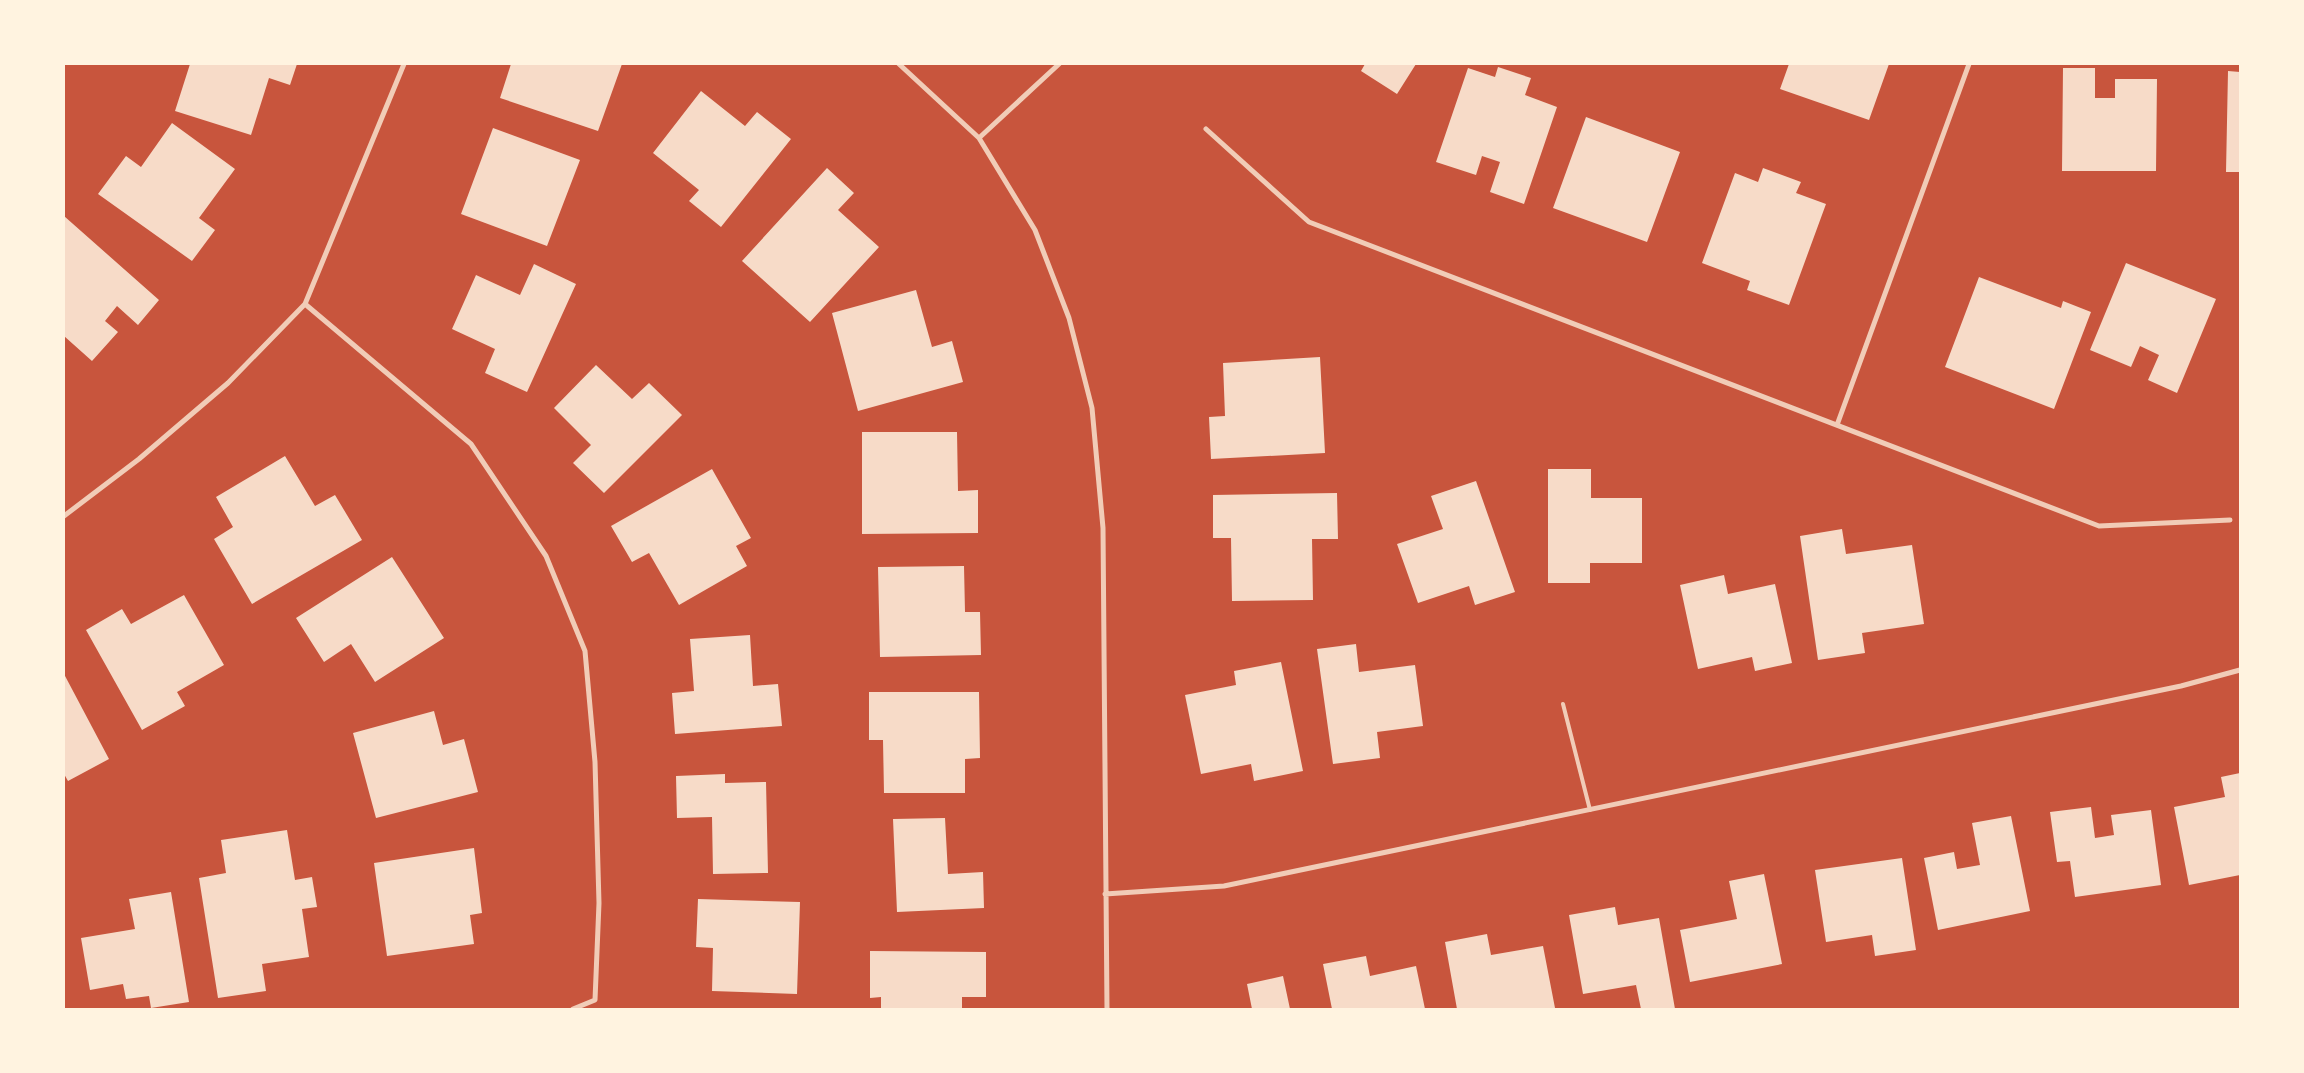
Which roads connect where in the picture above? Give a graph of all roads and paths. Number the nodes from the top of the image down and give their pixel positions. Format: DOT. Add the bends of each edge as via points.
graph roads {
  1 [pos="404,64"];
  2 [pos="899,64"];
  3 [pos="1059,64"];
  4 [pos="1969,64"];
  5 [pos="1206,129"];
  6 [pos="979,138"];
  7 [pos="305,304"];
  8 [pos="1837,425"];
  9 [pos="64,516"];
  10 [pos="2230,520"];
  11 [pos="2240,670"];
  12 [pos="1564,704"];
  13 [pos="1590,810"];
  14 [pos="1105,894"];
  15 [pos="573,1009"];
  16 [pos="1107,1009"];
  1 -- 7 [label="street"];
  2 -- 6 [label="street"];
  3 -- 6 [label="street"];
  4 -- 8 [label="street"];
  5 -- 8 [label="street" via="1309,222"];
  6 -- 14 [label="street" via="1035,230 1069,318 1092,408 1102,528"];
  7 -- 9 [label="street" via="228,383 139,459"];
  7 -- 15 [label="street" via="470,444 546,556 585,651 595,762 599,903 595,1000"];
  8 -- 10 [label="street" via="2099,526"];
  11 -- 13 [label="street" via="2181,686"];
  12 -- 13 [label="lane"];
  13 -- 14 [label="street" via="1224,886"];
  14 -- 16 [label="street"];
}
